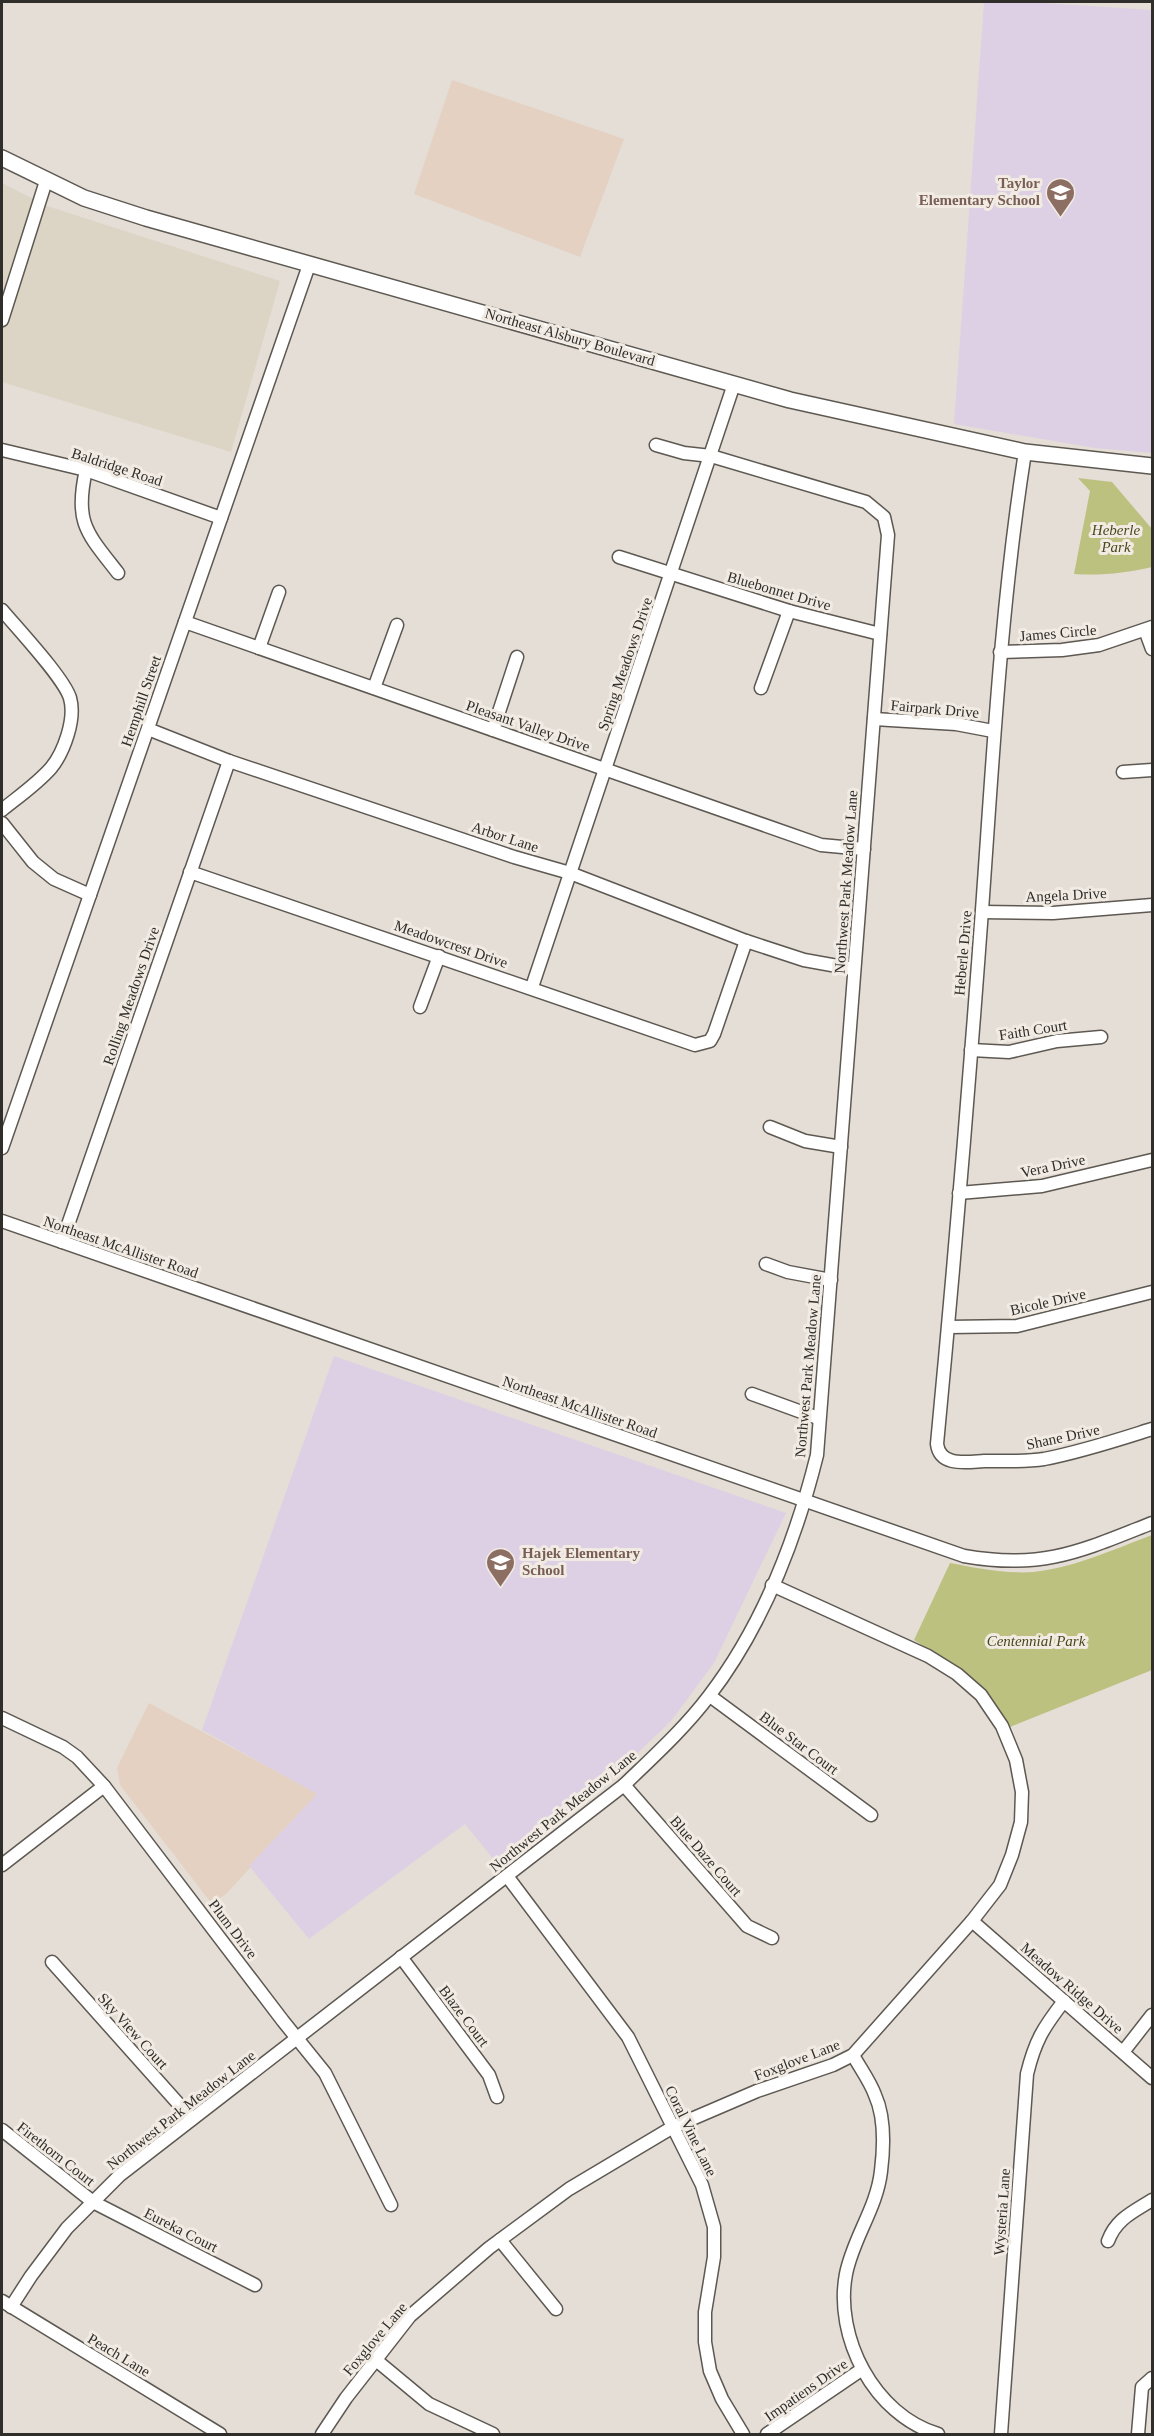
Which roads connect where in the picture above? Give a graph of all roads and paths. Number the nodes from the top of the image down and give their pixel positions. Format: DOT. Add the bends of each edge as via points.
graph roads {
  1 [pos="2,158"];
  2 [pos="46,181"];
  3 [pos="309,265"];
  4 [pos="2,320"];
  5 [pos="734,384"];
  6 [pos="656,445"];
  7 [pos="2,450"];
  8 [pos="1025,452"];
  9 [pos="711,456"];
  10 [pos="1152,466"];
  11 [pos="86,470"];
  12 [pos="221,518"];
  13 [pos="619,557"];
  14 [pos="118,573"];
  15 [pos="670,575"];
  16 [pos="279,592"];
  17 [pos="2,610"];
  18 [pos="789,611"];
  19 [pos="185,622"];
  20 [pos="397,625"];
  21 [pos="1149,629"];
  22 [pos="880,634"];
  23 [pos="259,648"];
  24 [pos="1152,649"];
  25 [pos="1000,652"];
  26 [pos="517,657"];
  27 [pos="374,688"];
  28 [pos="761,688"];
  29 [pos="874,719"];
  30 [pos="148,729"];
  31 [pos="493,730"];
  32 [pos="993,730"];
  33 [pos="229,760"];
  34 [pos="605,769"];
  35 [pos="1152,770"];
  36 [pos="1123,772"];
  37 [pos="2,810"];
  38 [pos="2,823"];
  39 [pos="864,849"];
  40 [pos="190,872"];
  41 [pos="570,873"];
  42 [pos="90,896"];
  43 [pos="1152,905"];
  44 [pos="982,912"];
  45 [pos="746,941"];
  46 [pos="439,956"];
  47 [pos="855,969"];
  48 [pos="532,987"];
  49 [pos="420,1006"];
  50 [pos="1101,1037"];
  51 [pos="970,1050"];
  52 [pos="770,1127"];
  53 [pos="841,1147"];
  54 [pos="2,1148"];
  55 [pos="1152,1160"];
  56 [pos="959,1193"];
  57 [pos="2,1221"];
  58 [pos="62,1242"];
  59 [pos="766,1264"];
  60 [pos="831,1280"];
  61 [pos="1152,1292"];
  62 [pos="949,1327"];
  63 [pos="752,1394"];
  64 [pos="819,1418"];
  65 [pos="1152,1429"];
  66 [pos="943,1456"];
  67 [pos="805,1501"];
  68 [pos="1152,1523"];
  69 [pos="772,1585"];
  70 [pos="710,1696"];
  71 [pos="2,1718"];
  72 [pos="624,1785"];
  73 [pos="104,1786"];
  74 [pos="871,1815"];
  75 [pos="2,1865"];
  76 [pos="507,1876"];
  77 [pos="972,1921"];
  78 [pos="772,1938"];
  79 [pos="401,1957"];
  80 [pos="52,1962"];
  81 [pos="1064,2001"];
  82 [pos="1152,2015"];
  83 [pos="297,2039"];
  84 [pos="1123,2052"];
  85 [pos="853,2055"];
  86 [pos="1152,2078"];
  87 [pos="497,2097"];
  88 [pos="192,2119"];
  89 [pos="673,2127"];
  90 [pos="2,2130"];
  91 [pos="1152,2200"];
  92 [pos="93,2202"];
  93 [pos="391,2205"];
  94 [pos="500,2240"];
  95 [pos="1108,2241"];
  96 [pos="255,2285"];
  97 [pos="6,2304"];
  98 [pos="556,2309"];
  99 [pos="376,2360"];
  100 [pos="861,2370"];
  101 [pos="1152,2378"];
  102 [pos="220,2434"];
  103 [pos="322,2434"];
  104 [pos="493,2434"];
  105 [pos="743,2434"];
  106 [pos="767,2434"];
  107 [pos="938,2434"];
  108 [pos="1000,2434"];
  109 [pos="1138,2434"];
  1 -- 2 [label="main road, Northeast Alsbury Boulevard"];
  2 -- 3 [label="main road, Northeast Alsbury Boulevard" via="146,218"];
  2 -- 4 [label="street"];
  3 -- 5 [label="main road, Northeast Alsbury Boulevard"];
  3 -- 12 [label="street, Hemphill Street"];
  5 -- 8 [label="main road, Northeast Alsbury Boulevard"];
  5 -- 9 [label="street, Spring Meadows Drive"];
  6 -- 9 [label="street"];
  7 -- 11 [label="street, Baldridge Road"];
  8 -- 10 [label="main road, Northeast Alsbury Boulevard"];
  8 -- 25 [label="street, Heberle Drive" via="1011,539"];
  9 -- 15 [label="street, Spring Meadows Drive"];
  9 -- 22 [label="street, Northwest Park Meadow Lane" via="866,502 884,517 888,535"];
  11 -- 12 [label="street, Baldridge Road"];
  11 -- 14 [label="street" via="80,496 86,532"];
  12 -- 19 [label="street, Hemphill Street"];
  13 -- 15 [label="street, Bluebonnet Drive"];
  15 -- 18 [label="street, Bluebonnet Drive"];
  15 -- 34 [label="street, Spring Meadows Drive"];
  16 -- 23 [label="street"];
  17 -- 37 [label="street" via="58,678 70,698 70,716 61,754 49,770"];
  18 -- 22 [label="street, Bluebonnet Drive"];
  18 -- 28 [label="street"];
  19 -- 23 [label="street, Pleasant Valley Drive"];
  19 -- 30 [label="street, Hemphill Street"];
  20 -- 27 [label="street"];
  21 -- 24 [label="street"];
  21 -- 25 [label="street, James Circle" via="1099,645"];
  22 -- 29 [label="street, Northwest Park Meadow Lane"];
  23 -- 27 [label="street, Pleasant Valley Drive"];
  25 -- 32 [label="street, Heberle Drive"];
  26 -- 31 [label="street"];
  27 -- 31 [label="street, Pleasant Valley Drive"];
  29 -- 32 [label="street, Fairpark Drive"];
  29 -- 39 [label="street, Northwest Park Meadow Lane"];
  30 -- 33 [label="street, Arbor Lane"];
  30 -- 42 [label="street, Hemphill Street"];
  31 -- 34 [label="street, Pleasant Valley Drive"];
  32 -- 44 [label="street, Heberle Drive"];
  33 -- 40 [label="street, Rolling Meadows Drive"];
  33 -- 41 [label="street, Arbor Lane"];
  34 -- 39 [label="street, Pleasant Valley Drive" via="821,845"];
  34 -- 41 [label="street, Spring Meadows Drive"];
  35 -- 36 [label="street"];
  38 -- 42 [label="street" via="33,862 54,879"];
  39 -- 47 [label="street, Northwest Park Meadow Lane"];
  40 -- 46 [label="street, Meadowcrest Drive"];
  40 -- 58 [label="street, Rolling Meadows Drive"];
  41 -- 45 [label="street, Arbor Lane"];
  41 -- 48 [label="street, Spring Meadows Drive"];
  42 -- 54 [label="street, Hemphill Street"];
  43 -- 44 [label="street, Angela Drive" via="1046,913"];
  44 -- 51 [label="street, Heberle Drive"];
  45 -- 47 [label="street, Arbor Lane" via="804,960"];
  45 -- 48 [label="street, Meadowcrest Drive" via="714,1034 702,1044 695,1045"];
  46 -- 48 [label="street, Meadowcrest Drive"];
  46 -- 49 [label="street"];
  47 -- 53 [label="street, Northwest Park Meadow Lane"];
  50 -- 51 [label="street, Faith Court" via="1057,1041 1009,1052"];
  51 -- 56 [label="street, Heberle Drive"];
  52 -- 53 [label="street" via="805,1141"];
  53 -- 60 [label="street, Northwest Park Meadow Lane"];
  55 -- 56 [label="street, Vera Drive" via="1042,1186"];
  56 -- 62 [label="street, Heberle Drive"];
  57 -- 58 [label="street, Northeast McAllister Road"];
  58 -- 67 [label="street, Northeast McAllister Road"];
  59 -- 60 [label="street"];
  60 -- 64 [label="street, Northwest Park Meadow Lane"];
  61 -- 62 [label="street, Bicole Drive" via="1017,1326"];
  62 -- 66 [label="street, Heberle Drive" via="938,1444"];
  63 -- 64 [label="street"];
  64 -- 67 [label="street, Northwest Park Meadow Lane" via="817,1455"];
  65 -- 66 [label="street, Shane Drive" via="1044,1459 955,1462"];
  67 -- 68 [label="street, Northeast McAllister Road" via="934,1547 993,1561 1054,1558"];
  67 -- 69 [label="street, Northwest Park Meadow Lane"];
  69 -- 70 [label="street, Northwest Park Meadow Lane" via="756,1621"];
  69 -- 77 [label="street, Foxglove Lane" via="928,1656 981,1695 1002,1726 1016,1760 1022,1792 1021,1822 1000,1885"];
  70 -- 72 [label="street, Northwest Park Meadow Lane"];
  70 -- 74 [label="street, Blue Star Court"];
  71 -- 73 [label="street, Plum Drive" via="63,1747"];
  72 -- 76 [label="street, Northwest Park Meadow Lane"];
  72 -- 78 [label="street, Blue Daze Court" via="747,1926"];
  73 -- 75 [label="street"];
  73 -- 83 [label="street, Plum Drive"];
  76 -- 79 [label="street, Northwest Park Meadow Lane"];
  76 -- 89 [label="street, Coral Vine Lane" via="628,2037"];
  77 -- 81 [label="street, Meadow Ridge Drive"];
  77 -- 85 [label="street, Foxglove Lane"];
  79 -- 83 [label="street, Northwest Park Meadow Lane"];
  79 -- 87 [label="street, Blaze Court" via="489,2075"];
  80 -- 88 [label="street, Sky View Court"];
  81 -- 84 [label="street, Meadow Ridge Drive"];
  81 -- 108 [label="street, Wysteria Lane" via="1043,2028 1027,2074"];
  82 -- 84 [label="street"];
  83 -- 88 [label="street, Northwest Park Meadow Lane"];
  83 -- 93 [label="street, Plum Drive" via="325,2073"];
  84 -- 86 [label="street, Meadow Ridge Drive"];
  85 -- 89 [label="street, Foxglove Lane"];
  85 -- 100 [label="street" via="876,2096 883,2135 881,2172 873,2207 846,2274 844,2308"];
  88 -- 92 [label="street, Northwest Park Meadow Lane" via="120,2175"];
  89 -- 94 [label="street, Foxglove Lane" via="569,2189"];
  89 -- 105 [label="street, Coral Vine Lane" via="702,2185 714,2227 714,2257 705,2312 710,2371"];
  90 -- 92 [label="street, Firethorn Court"];
  91 -- 95 [label="street" via="1125,2216 1113,2228"];
  92 -- 96 [label="street, Eureka Court"];
  92 -- 97 [label="street, Northwest Park Meadow Lane"];
  94 -- 98 [label="street"];
  94 -- 99 [label="street, Foxglove Lane" via="410,2316"];
  97 -- 102 [label="street, Peach Lane"];
  99 -- 103 [label="street, Foxglove Lane"];
  99 -- 104 [label="street" via="429,2404"];
  100 -- 106 [label="street, Impatiens Drive"];
  100 -- 107 [label="street" via="907,2419"];
  101 -- 109 [label="street" via="1142,2387"];
}
